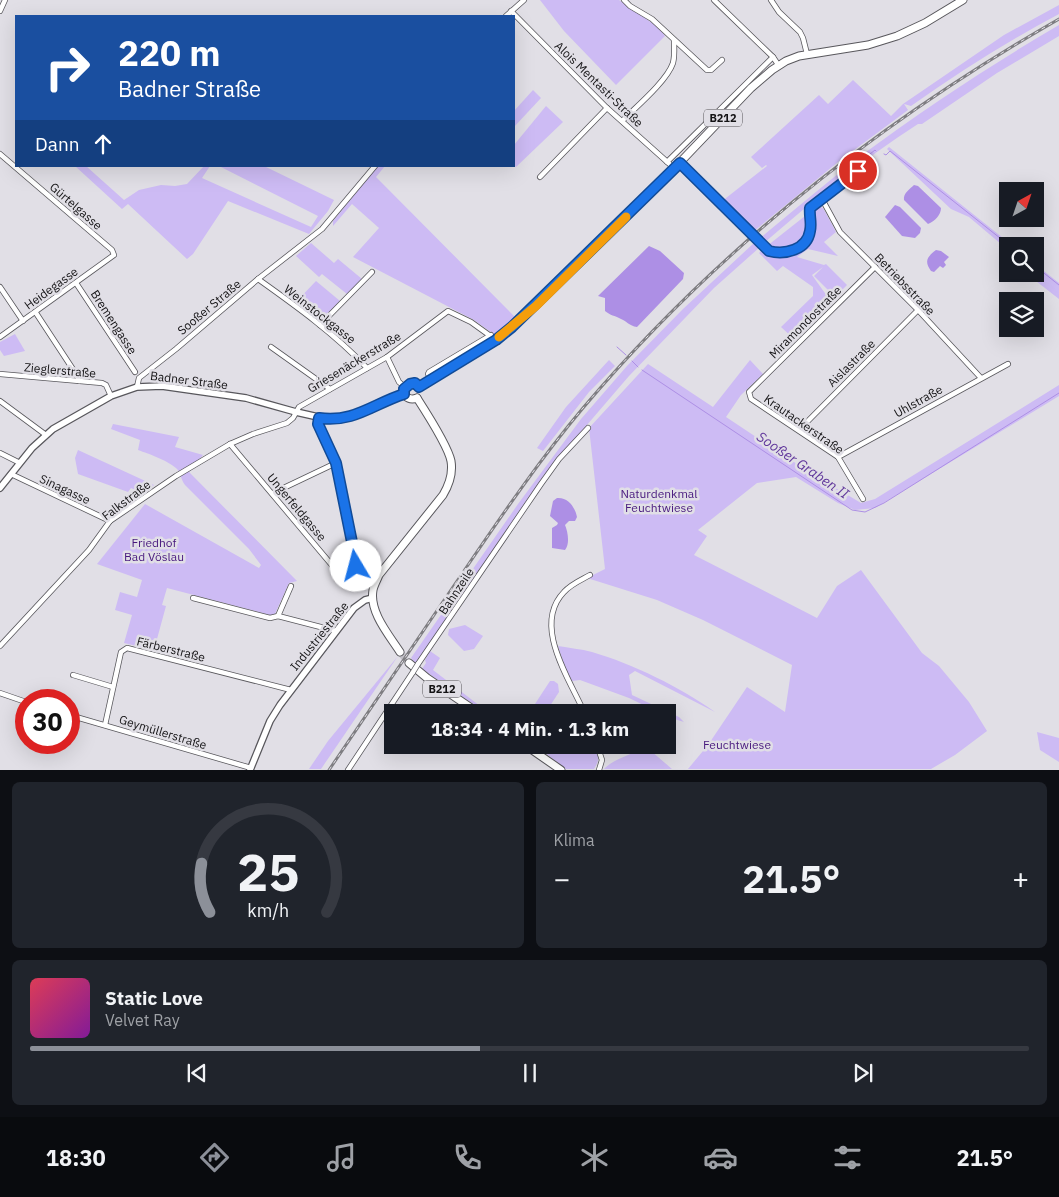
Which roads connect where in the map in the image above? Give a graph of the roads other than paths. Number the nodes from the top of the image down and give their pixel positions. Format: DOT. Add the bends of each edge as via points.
graph roads {
  1 [pos="5,0"];
  2 [pos="524,0"];
  3 [pos="624,0"];
  4 [pos="714,0"];
  5 [pos="771,0"];
  6 [pos="963,0"];
  7 [pos="0,11"];
  8 [pos="511,11"];
  9 [pos="507,15"];
  10 [pos="515,15"];
  11 [pos="515,15"];
  12 [pos="674,40"];
  13 [pos="807,54"];
  14 [pos="773,57"];
  15 [pos="722,60"];
  16 [pos="779,66"];
  17 [pos="607,108"];
  18 [pos="622,121"];
  19 [pos="0,154"];
  20 [pos="667,162"];
  21 [pos="677,166"];
  22 [pos="15,167"];
  23 [pos="15,167"];
  24 [pos="374,167"];
  25 [pos="862,168"];
  26 [pos="540,177"];
  27 [pos="822,198"];
  28 [pos="114,255"];
  29 [pos="875,267"];
  30 [pos="372,272"];
  31 [pos="258,279"];
  32 [pos="76,283"];
  33 [pos="0,286"];
  34 [pos="918,310"];
  35 [pos="36,313"];
  36 [pos="24,321"];
  37 [pos="320,325"];
  38 [pos="0,337"];
  39 [pos="494,337"];
  40 [pos="271,347"];
  41 [pos="386,357"];
  42 [pos="1008,364"];
  43 [pos="367,368"];
  44 [pos="135,372"];
  45 [pos="0,374"];
  46 [pos="981,378"];
  47 [pos="79,381"];
  48 [pos="137,387"];
  49 [pos="419,387"];
  50 [pos="330,389"];
  51 [pos="405,390"];
  52 [pos="749,392"];
  53 [pos="111,396"];
  54 [pos="417,398"];
  55 [pos="0,401"];
  56 [pos="296,412"];
  57 [pos="319,418"];
  58 [pos="588,428"];
  59 [pos="799,430"];
  60 [pos="46,435"];
  61 [pos="230,444"];
  62 [pos="0,453"];
  63 [pos="838,457"];
  64 [pos="20,463"];
  65 [pos="336,463"];
  66 [pos="11,474"];
  67 [pos="0,488"];
  68 [pos="272,494"];
  69 [pos="863,499"];
  70 [pos="110,521"];
  71 [pos="590,575"];
  72 [pos="291,586"];
  73 [pos="193,598"];
  74 [pos="373,598"];
  75 [pos="278,616"];
  76 [pos="336,632"];
  77 [pos="0,646"];
  78 [pos="400,652"];
  79 [pos="409,663"];
  80 [pos="73,675"];
  81 [pos="113,687"];
  82 [pos="290,690"];
  83 [pos="0,693"];
  84 [pos="15,698"];
  85 [pos="465,704"];
  86 [pos="580,704"];
  87 [pos="80,718"];
  88 [pos="105,725"];
  89 [pos="537,754"];
  90 [pos="600,754"];
  91 [pos="547,761"];
  92 [pos="251,769"];
  93 [pos="348,770"];
  94 [pos="554,770"];
  95 [pos="561,770"];
  96 [pos="599,770"];
  1 -- 7 [label="street"];
  2 -- 8 [label="street"];
  3 -- 12 [label="street" via="652,19"];
  4 -- 14 [label="street"];
  5 -- 13 [label="street" via="800,32"];
  6 -- 13 [label="main road, B212" via="897,36 859,47"];
  8 -- 9 [label="street"];
  8 -- 11 [label="street, Alois Mentasti-Straße"];
  10 -- 17 [label="street, Alois Mentasti-Straße"];
  12 -- 15 [label="street" via="707,70"];
  12 -- 18 [label="street" via="675,54 665,77"];
  13 -- 16 [label="main road, B212"];
  14 -- 16 [label="street"];
  14 -- 20 [label="street"];
  16 -- 21 [label="main road, B212" via="752,88"];
  17 -- 18 [label="street, Alois Mentasti-Straße"];
  17 -- 26 [label="street"];
  18 -- 20 [label="street, Alois Mentasti-Straße"];
  19 -- 22 [label="street, Gürtelgasse"];
  20 -- 21 [label="street, Alois Mentasti-Straße"];
  21 -- 27 [label="street, Alois Mentasti-Straße" via="769,251 777,253 791,252 805,242 810,234 810,208"];
  21 -- 39 [label="main road, B212" via="536,306"];
  23 -- 28 [label="street, Gürtelgasse"];
  24 -- 31 [label="street, Sooßer Straße" via="322,229"];
  25 -- 27 [label="street"];
  27 -- 29 [label="street, Betriebsstraße" via="840,232"];
  28 -- 32 [label="street, Heidegasse"];
  29 -- 34 [label="street, Betriebsstraße"];
  29 -- 52 [label="street, Miramondostraße"];
  30 -- 37 [label="street"];
  31 -- 37 [label="street, Weinstockgasse"];
  31 -- 48 [label="street, Sooßer Straße" via="139,378"];
  32 -- 35 [label="street, Heidegasse"];
  32 -- 44 [label="street, Bremengasse"];
  33 -- 36 [label="street"];
  34 -- 46 [label="street, Betriebsstraße"];
  34 -- 59 [label="street, Aislastraße"];
  35 -- 36 [label="street, Heidegasse"];
  35 -- 47 [label="street"];
  36 -- 38 [label="street, Heidegasse"];
  37 -- 43 [label="street, Weinstockgasse"];
  39 -- 41 [label="street, Griesenäckerstraße" via="448,311"];
  39 -- 49 [label="main road, B212"];
  40 -- 50 [label="street"];
  41 -- 43 [label="street, Griesenäckerstraße"];
  41 -- 51 [label="street"];
  42 -- 46 [label="street, Uhlstraße"];
  43 -- 50 [label="street, Griesenäckerstraße"];
  45 -- 47 [label="street, Zieglerstraße"];
  46 -- 63 [label="street, Uhlstraße"];
  47 -- 53 [label="street, Zieglerstraße" via="102,383"];
  48 -- 53 [label="street, Badner Straße"];
  48 -- 56 [label="street, Badner Straße" via="162,386 246,398"];
  49 -- 51 [label="main road" via="412,383"];
  49 -- 54 [label="main road" via="421,392"];
  50 -- 56 [label="street, Griesenäckerstraße"];
  51 -- 54 [label="main road" via="409,399"];
  51 -- 57 [label="street, Badner Straße" via="348,418"];
  52 -- 59 [label="street, Krautackerstraße" via="751,399"];
  53 -- 60 [label="street, Badner Straße"];
  54 -- 74 [label="main road" via="451,461 449,484 379,576"];
  55 -- 60 [label="street"];
  56 -- 57 [label="street, Badner Straße"];
  56 -- 61 [label="street, Falkstraße" via="287,423"];
  57 -- 65 [label="street" via="318,424"];
  58 -- 93 [label="street, Bahnzeile, bridge" via="541,484"];
  59 -- 63 [label="street, Krautackerstraße"];
  60 -- 64 [label="street, Badner Straße"];
  61 -- 68 [label="street, Ungerfeldgasse"];
  61 -- 70 [label="street, Falkstraße"];
  62 -- 64 [label="street"];
  63 -- 69 [label="street, Krautackerstraße"];
  64 -- 66 [label="street, Badner Straße"];
  65 -- 68 [label="street"];
  65 -- 68 [label="street, Ungerfeldgasse" via="356,562 347,572 336,570"];
  66 -- 67 [label="street, Badner Straße"];
  66 -- 70 [label="street, Sinagasse"];
  70 -- 77 [label="street, Falkstraße" via="89,550"];
  71 -- 86 [label="street" via="563,592 550,617 557,655"];
  72 -- 75 [label="street"];
  73 -- 75 [label="street" via="270,618"];
  74 -- 76 [label="street, Industriestraße" via="354,608"];
  74 -- 78 [label="main road" via="381,622"];
  75 -- 76 [label="street"];
  76 -- 82 [label="street, Industriestraße"];
  79 -- 85 [label="main road, B212"];
  80 -- 81 [label="street"];
  81 -- 82 [label="street, Färberstraße" via="121,652 127,648"];
  81 -- 88 [label="street, Färberstraße"];
  82 -- 92 [label="street, Industriestraße" via="270,721"];
  83 -- 84 [label="street"];
  87 -- 88 [label="street, Geymüllerstraße"];
  88 -- 92 [label="street, Geymüllerstraße"];
  89 -- 91 [label="main road"];
  90 -- 96 [label="street"];
  91 -- 94 [label="main road"];
  91 -- 95 [label="main road"];
}
